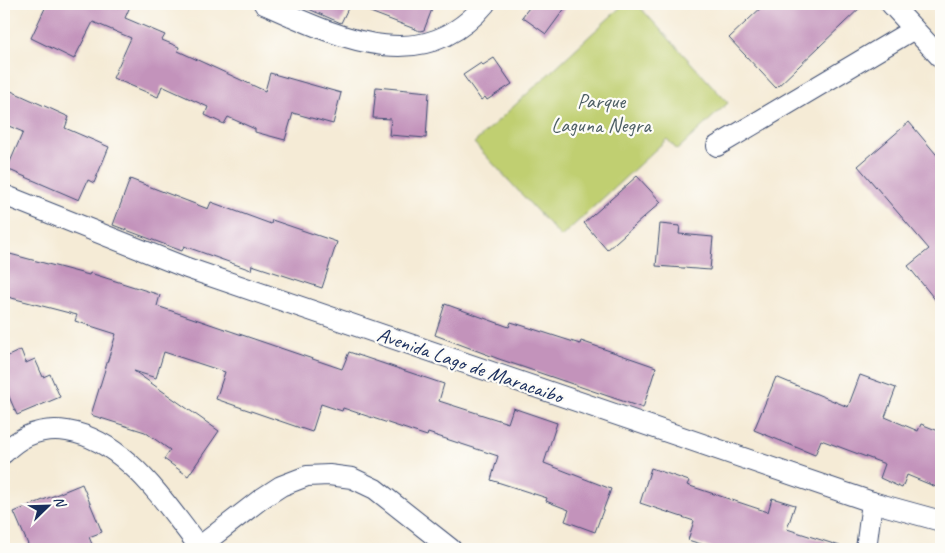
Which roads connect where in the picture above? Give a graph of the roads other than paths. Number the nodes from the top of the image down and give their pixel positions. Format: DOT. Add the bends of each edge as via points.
graph roads {
  1 [pos="264,4"];
  2 [pos="485,4"];
  3 [pos="891,4"];
  4 [pos="914,29"];
  5 [pos="941,58"];
  6 [pos="716,146"];
  7 [pos="4,195"];
  8 [pos="4,453"];
  9 [pos="872,502"];
  10 [pos="941,521"];
  11 [pos="200,548"];
  12 [pos="451,549"];
  13 [pos="866,549"];
  1 -- 2 [label="street" via="361,42 412,46 454,32"];
  3 -- 4 [label="street"];
  4 -- 5 [label="street"];
  4 -- 6 [label="street"];
  7 -- 9 [label="street, Avenida Lago de Maracaibo" via="187,268"];
  8 -- 11 [label="street" via="34,433 56,429 76,432 98,441 130,464"];
  9 -- 10 [label="street, Avenida Lago de Maracaibo"];
  9 -- 13 [label="street"];
  11 -- 12 [label="street" via="281,486 307,476 329,475 352,478 375,489"];
}
